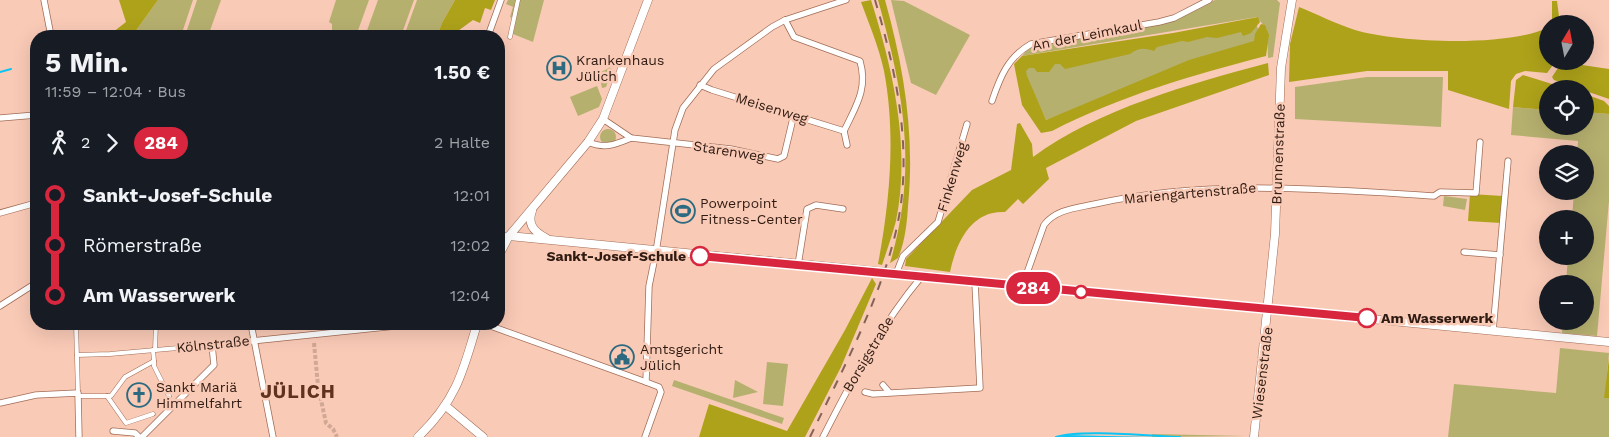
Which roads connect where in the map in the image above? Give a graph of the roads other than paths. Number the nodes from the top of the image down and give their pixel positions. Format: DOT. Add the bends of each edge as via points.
graph roads {
  1 [pos="44,0"];
  2 [pos="501,0"];
  3 [pos="518,0"];
  4 [pos="648,0"];
  5 [pos="822,0"];
  6 [pos="846,0"];
  7 [pos="1209,0"];
  8 [pos="1292,0"];
  9 [pos="825,7"];
  10 [pos="785,20"];
  11 [pos="50,30"];
  12 [pos="490,30"];
  13 [pos="510,37"];
  14 [pos="700,84"];
  15 [pos="992,101"];
  16 [pos="794,114"];
  17 [pos="30,116"];
  18 [pos="0,118"];
  19 [pos="603,119"];
  20 [pos="967,124"];
  21 [pos="844,130"];
  22 [pos="631,138"];
  23 [pos="588,142"];
  24 [pos="1480,142"];
  25 [pos="672,143"];
  26 [pos="847,145"];
  27 [pos="1508,161"];
  28 [pos="1278,186"];
  29 [pos="30,205"];
  30 [pos="534,207"];
  31 [pos="843,210"];
  32 [pos="0,213"];
  33 [pos="505,236"];
  34 [pos="509,236"];
  35 [pos="550,240"];
  36 [pos="505,244"];
  37 [pos="656,252"];
  38 [pos="1464,252"];
  39 [pos="1500,255"];
  40 [pos="798,265"];
  41 [pos="896,274"];
  42 [pos="922,276"];
  43 [pos="975,282"];
  44 [pos="30,287"];
  45 [pos="1022,287"];
  46 [pos="0,306"];
  47 [pos="1269,308"];
  48 [pos="76,330"];
  49 [pos="156,330"];
  50 [pos="252,330"];
  51 [pos="349,330"];
  52 [pos="475,330"];
  53 [pos="502,330"];
  54 [pos="1494,331"];
  55 [pos="254,340"];
  56 [pos="1609,342"];
  57 [pos="212,345"];
  58 [pos="154,350"];
  59 [pos="77,355"];
  60 [pos="154,361"];
  61 [pos="646,382"];
  62 [pos="883,385"];
  63 [pos="865,392"];
  64 [pos="889,392"];
  65 [pos="78,394"];
  66 [pos="107,396"];
  67 [pos="168,396"];
  68 [pos="0,403"];
  69 [pos="447,407"];
  70 [pos="153,414"];
  71 [pos="113,431"];
  72 [pos="1254,436"];
  73 [pos="79,437"];
  74 [pos="141,437"];
  75 [pos="272,437"];
  76 [pos="418,437"];
  77 [pos="483,437"];
  78 [pos="645,437"];
  79 [pos="823,437"];
  1 -- 11 [label="street"];
  2 -- 12 [label="street"];
  3 -- 13 [label="street"];
  4 -- 19 [label="main road"];
  5 -- 9 [label="street"];
  6 -- 9 [label="street"];
  7 -- 15 [label="street, An der Leimkaul" via="1159,22 1030,44 1009,61"];
  8 -- 28 [label="main road, Brunnenstraße" via="1281,68"];
  9 -- 10 [label="street"];
  10 -- 14 [label="street" via="714,69"];
  10 -- 21 [label="street" via="794,37 860,61 863,82 858,102"];
  14 -- 16 [label="street, Meisenweg"];
  14 -- 25 [label="street" via="683,108"];
  16 -- 21 [label="street, Meisenweg"];
  16 -- 25 [label="street, Starenweg" via="784,156 778,159 731,149"];
  17 -- 18 [label="street"];
  19 -- 22 [label="street"];
  19 -- 23 [label="main road"];
  20 -- 41 [label="street, Finkenweg" via="938,222 903,256"];
  21 -- 26 [label="street"];
  22 -- 23 [label="street" via="610,147"];
  22 -- 25 [label="street, Starenweg"];
  23 -- 30 [label="main road"];
  24 -- 28 [label="street, Mariengartenstraße" via="1476,193 1440,192 1434,196"];
  25 -- 37 [label="street"];
  27 -- 39 [label="street"];
  28 -- 45 [label="street, Mariengartenstraße" via="1210,188 1138,196 1058,213 1044,225"];
  28 -- 47 [label="main road, Brunnenstraße"];
  29 -- 32 [label="street"];
  30 -- 34 [label="main road"];
  30 -- 35 [label="main road" via="529,220 531,226"];
  31 -- 40 [label="street" via="816,205 807,209"];
  33 -- 34 [label="street"];
  34 -- 35 [label="main road"];
  34 -- 36 [label="main road"];
  35 -- 37 [label="main road"];
  37 -- 40 [label="main road"];
  37 -- 61 [label="street" via="649,286"];
  38 -- 39 [label="street"];
  39 -- 54 [label="street"];
  40 -- 41 [label="main road"];
  41 -- 42 [label="main road"];
  42 -- 43 [label="main road"];
  42 -- 79 [label="street, Borsigstraße" via="864,357"];
  43 -- 45 [label="main road"];
  43 -- 64 [label="street" via="980,388"];
  44 -- 46 [label="street"];
  45 -- 47 [label="main road"];
  47 -- 54 [label="main road"];
  47 -- 72 [label="main road, Wiesenstraße"];
  48 -- 59 [label="street"];
  49 -- 58 [label="street"];
  50 -- 55 [label="street"];
  51 -- 55 [label="street, Kölnstraße"];
  52 -- 69 [label="main road"];
  53 -- 61 [label="street"];
  54 -- 56 [label="main road"];
  55 -- 57 [label="street, Kölnstraße"];
  55 -- 75 [label="street"];
  57 -- 58 [label="street, Kölnstraße"];
  57 -- 74 [label="street" via="214,366"];
  58 -- 59 [label="street, Kölnstraße"];
  58 -- 60 [label="street"];
  59 -- 65 [label="street"];
  60 -- 66 [label="street" via="125,377 111,396"];
  60 -- 67 [label="street"];
  61 -- 78 [label="street" via="659,387 661,392"];
  62 -- 64 [label="street"];
  63 -- 64 [label="street"];
  65 -- 66 [label="street"];
  65 -- 68 [label="street" via="36,394"];
  65 -- 73 [label="street"];
  66 -- 70 [label="street" via="126,423"];
  69 -- 76 [label="main road"];
  69 -- 77 [label="main road"];
  71 -- 74 [label="street" via="135,433"];
}
